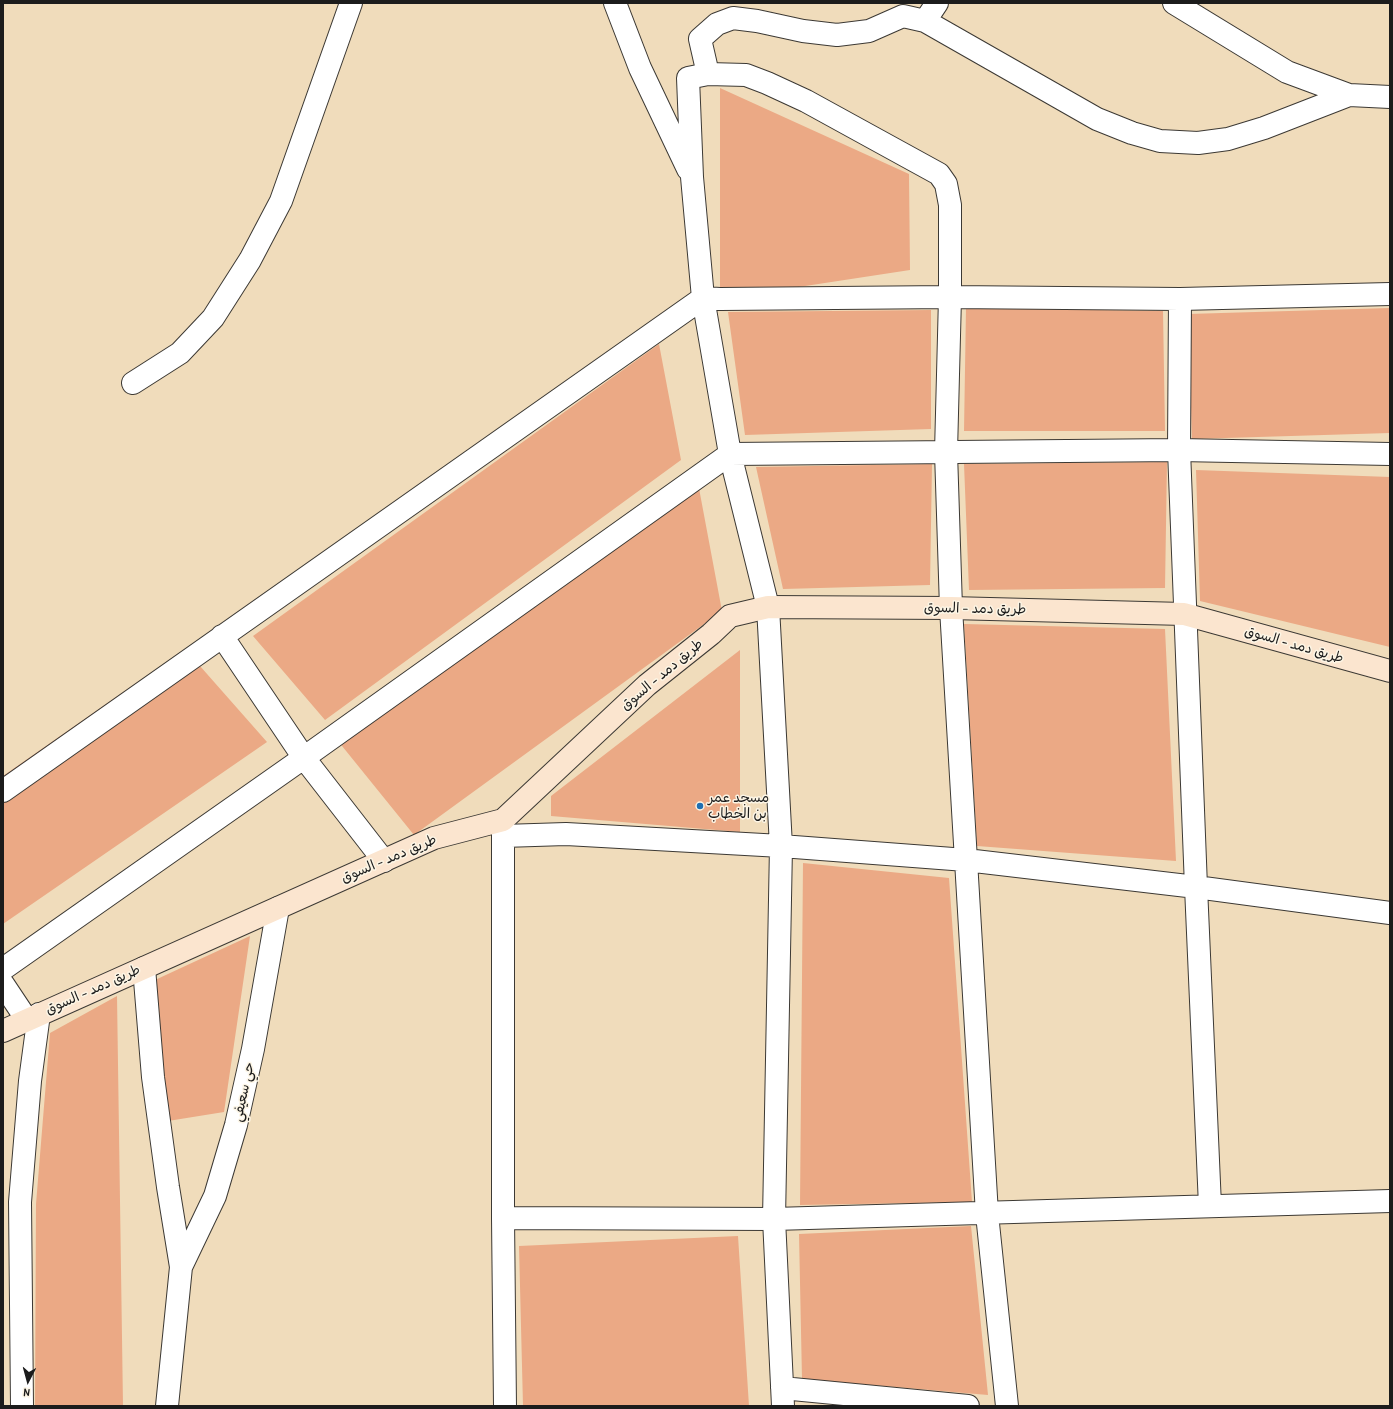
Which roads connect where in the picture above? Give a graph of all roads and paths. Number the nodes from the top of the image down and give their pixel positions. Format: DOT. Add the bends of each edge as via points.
graph roads {
  1 [pos="351,3"];
  2 [pos="615,3"];
  3 [pos="1174,3"];
  4 [pos="934,8"];
  5 [pos="708,74"];
  6 [pos="1349,94"];
  7 [pos="1390,97"];
  8 [pos="692,177"];
  9 [pos="1390,294"];
  10 [pos="950,297"];
  11 [pos="703,298"];
  12 [pos="1180,299"];
  13 [pos="134,382"];
  14 [pos="1179,450"];
  15 [pos="946,452"];
  16 [pos="730,454"];
  17 [pos="1390,454"];
  18 [pos="768,607"];
  19 [pos="952,608"];
  20 [pos="1184,614"];
  21 [pos="222,636"];
  22 [pos="1390,671"];
  23 [pos="304,758"];
  24 [pos="3,791"];
  25 [pos="503,828"];
  26 [pos="781,846"];
  27 [pos="966,860"];
  28 [pos="384,861"];
  29 [pos="1196,886"];
  30 [pos="278,908"];
  31 [pos="1390,913"];
  32 [pos="144,968"];
  33 [pos="3,969"];
  34 [pos="3,984"];
  35 [pos="33,1017"];
  36 [pos="3,1032"];
  37 [pos="1390,1201"];
  38 [pos="1210,1206"];
  39 [pos="12,1207"];
  40 [pos="987,1214"];
  41 [pos="503,1218"];
  42 [pos="774,1219"];
  43 [pos="181,1267"];
  44 [pos="783,1397"];
  45 [pos="22,1406"];
  46 [pos="167,1406"];
  47 [pos="505,1406"];
  48 [pos="968,1406"];
  49 [pos="1007,1406"];
  1 -- 13 [label="street" via="281,201 250,260 213,318 180,353"];
  2 -- 8 [label="street" via="640,68"];
  3 -- 6 [label="street" via="1287,72"];
  4 -- 5 [label="street" via="903,16 869,31 837,35 733,18 717,24 700,39"];
  4 -- 6 [label="street" via="1097,118 1132,133 1160,141 1198,143 1228,140"];
  5 -- 8 [label="street" via="688,78"];
  5 -- 10 [label="street" via="746,75 767,83 806,100 939,174 946,184 950,205"];
  6 -- 7 [label="street"];
  8 -- 11 [label="street"];
  9 -- 12 [label="street"];
  10 -- 11 [label="street" via="720,300"];
  10 -- 12 [label="street"];
  10 -- 15 [label="street"];
  11 -- 16 [label="street"];
  11 -- 21 [label="street"];
  12 -- 14 [label="street"];
  14 -- 15 [label="street"];
  14 -- 17 [label="street"];
  14 -- 20 [label="street"];
  15 -- 16 [label="street"];
  15 -- 19 [label="street"];
  16 -- 18 [label="street"];
  16 -- 23 [label="street"];
  18 -- 19 [label="main road, طريق دمد - السوق"];
  18 -- 25 [label="main road, طريق دمد - السوق" via="730,616 647,685"];
  18 -- 26 [label="street"];
  19 -- 20 [label="main road, طريق دمد - السوق"];
  19 -- 27 [label="street"];
  20 -- 22 [label="main road, طريق دمد - السوق"];
  20 -- 29 [label="street"];
  21 -- 23 [label="street"];
  21 -- 24 [label="street"];
  23 -- 28 [label="street"];
  23 -- 33 [label="street"];
  25 -- 26 [label="street"];
  25 -- 28 [label="main road, طريق دمد - السوق" via="434,838"];
  25 -- 41 [label="street"];
  26 -- 27 [label="street"];
  26 -- 42 [label="street"];
  27 -- 29 [label="street"];
  27 -- 40 [label="street"];
  28 -- 30 [label="main road, طريق دمد - السوق"];
  29 -- 31 [label="street"];
  29 -- 38 [label="street"];
  30 -- 32 [label="main road, طريق دمد - السوق"];
  30 -- 43 [label="street, حي سعيفي" via="253,1050 236,1125 215,1196"];
  32 -- 35 [label="main road, طريق دمد - السوق"];
  32 -- 43 [label="street" via="153,1077"];
  34 -- 35 [label="street"];
  35 -- 36 [label="main road, طريق دمد - السوق"];
  35 -- 39 [label="street" via="30,1081"];
  37 -- 38 [label="street"];
  38 -- 40 [label="street"];
  39 -- 45 [label="street"];
  40 -- 42 [label="street"];
  40 -- 49 [label="street"];
  41 -- 42 [label="street"];
  41 -- 47 [label="street"];
  42 -- 44 [label="street"];
  43 -- 46 [label="street"];
  44 -- 48 [label="street"];
}
